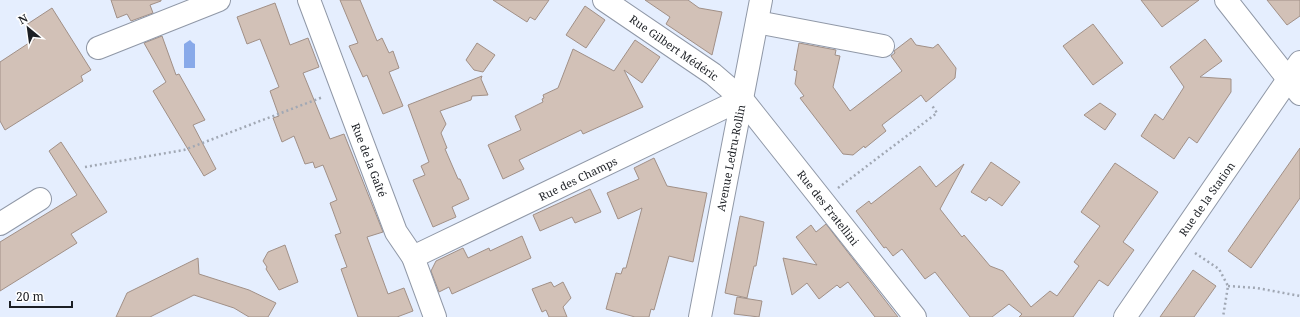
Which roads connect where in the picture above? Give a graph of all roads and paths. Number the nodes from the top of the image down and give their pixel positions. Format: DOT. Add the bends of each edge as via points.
graph roads {
  1 [pos="219,0"];
  2 [pos="309,0"];
  3 [pos="604,0"];
  4 [pos="761,0"];
  5 [pos="1226,0"];
  6 [pos="757,22"];
  7 [pos="883,46"];
  8 [pos="98,48"];
  9 [pos="1300,62"];
  10 [pos="1294,87"];
  11 [pos="343,90"];
  12 [pos="742,98"];
  13 [pos="931,104"];
  14 [pos="85,167"];
  15 [pos="40,199"];
  16 [pos="822,200"];
  17 [pos="0,224"];
  18 [pos="1178,241"];
  19 [pos="413,258"];
  20 [pos="1228,286"];
  21 [pos="1300,296"];
  22 [pos="435,317"];
  23 [pos="700,317"];
  24 [pos="915,317"];
  25 [pos="1125,317"];
  26 [pos="1223,317"];
  1 -- 8 [label="street"];
  2 -- 11 [label="street, Rue de la Gaîté"];
  3 -- 12 [label="street, Rue Gilbert Médéric" via="713,74"];
  4 -- 6 [label="street, Avenue Ledru-Rollin"];
  5 -- 10 [label="street"];
  6 -- 7 [label="street"];
  6 -- 12 [label="street, Avenue Ledru-Rollin"];
  9 -- 10 [label="street, Rue de la Station"];
  10 -- 18 [label="street, Rue de la Station"];
  11 -- 14 [label="path" via="184,150"];
  11 -- 19 [label="street, Rue de la Gaîté" via="396,232"];
  12 -- 16 [label="street, Rue des Fratellini"];
  12 -- 19 [label="street, Rue des Champs"];
  12 -- 23 [label="street, Avenue Ledru-Rollin"];
  13 -- 16 [label="path" via="937,113"];
  15 -- 17 [label="street"];
  16 -- 24 [label="street, Rue des Fratellini"];
  18 -- 20 [label="path" via="1219,269"];
  18 -- 25 [label="street, Rue de la Station"];
  19 -- 22 [label="street, Rue de la Gaîté"];
  20 -- 21 [label="path" via="1257,288"];
  20 -- 26 [label="path"];
}
